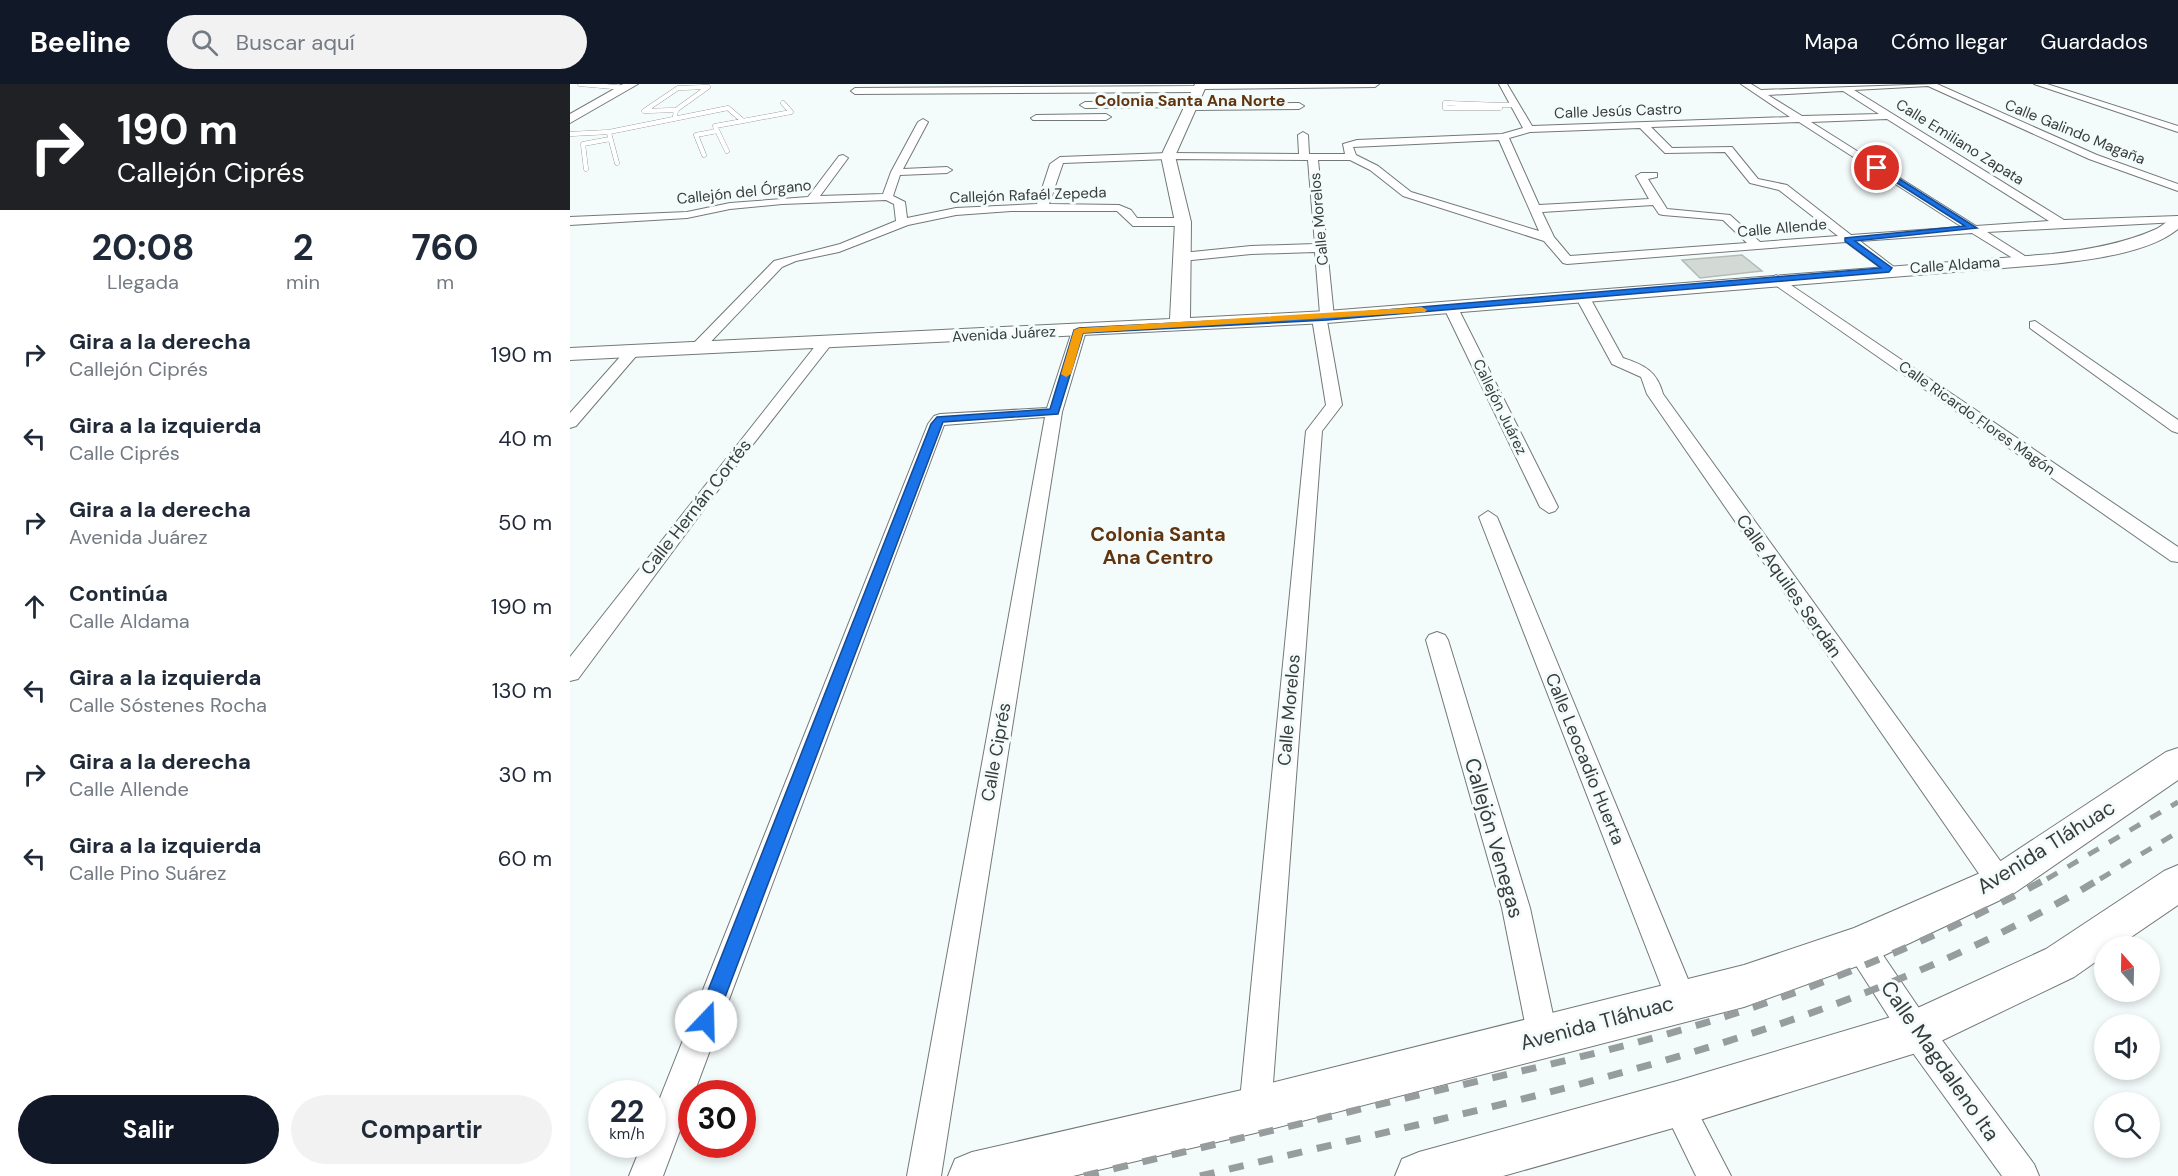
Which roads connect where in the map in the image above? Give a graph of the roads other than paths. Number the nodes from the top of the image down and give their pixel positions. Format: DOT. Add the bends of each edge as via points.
graph roads {
  1 [pos="580,84"];
  2 [pos="1375,84"];
  3 [pos="1503,84"];
  4 [pos="1745,84"];
  5 [pos="1929,84"];
  6 [pos="2038,84"];
  7 [pos="1200,86"];
  8 [pos="625,88"];
  9 [pos="1844,88"];
  10 [pos="582,91"];
  11 [pos="855,91"];
  12 [pos="1757,93"];
  13 [pos="783,103"];
  14 [pos="1499,104"];
  15 [pos="1075,105"];
  16 [pos="1514,105"];
  17 [pos="1299,106"];
  18 [pos="676,110"];
  19 [pos="1187,111"];
  20 [pos="1889,116"];
  21 [pos="675,117"];
  22 [pos="1117,117"];
  23 [pos="1035,118"];
  24 [pos="570,119"];
  25 [pos="1801,119"];
  26 [pos="743,121"];
  27 [pos="922,122"];
  28 [pos="1643,125"];
  29 [pos="1529,129"];
  30 [pos="2178,129"];
  31 [pos="717,131"];
  32 [pos="570,134"];
  33 [pos="1303,135"];
  34 [pos="1707,135"];
  35 [pos="609,136"];
  36 [pos="1503,137"];
  37 [pos="1728,149"];
  38 [pos="727,151"];
  39 [pos="704,155"];
  40 [pos="1168,156"];
  41 [pos="1309,157"];
  42 [pos="1352,157"];
  43 [pos="843,158"];
  44 [pos="617,163"];
  45 [pos="586,169"];
  46 [pos="947,170"];
  47 [pos="896,172"];
  48 [pos="1653,175"];
  49 [pos="2178,188"];
  50 [pos="887,197"];
  51 [pos="812,199"];
  52 [pos="1655,202"];
  53 [pos="1042,208"];
  54 [pos="1535,208"];
  55 [pos="2178,220"];
  56 [pos="570,221"];
  57 [pos="902,222"];
  58 [pos="1184,222"];
  59 [pos="2060,223"];
  60 [pos="1973,228"];
  61 [pos="1548,238"];
  62 [pos="1848,239"];
  63 [pos="1759,247"];
  64 [pos="1321,248"];
  65 [pos="1182,256"];
  66 [pos="2024,261"];
  67 [pos="1889,270"];
  68 [pos="1776,279"];
  69 [pos="1582,296"];
  70 [pos="1451,308"];
  71 [pos="1323,318"];
  72 [pos="1180,325"];
  73 [pos="2035,325"];
  74 [pos="1079,330"];
  75 [pos="825,344"];
  76 [pos="696,349"];
  77 [pos="632,352"];
  78 [pos="570,354"];
  79 [pos="1054,412"];
  80 [pos="570,423"];
  81 [pos="2178,428"];
  82 [pos="1549,507"];
  83 [pos="1488,517"];
  84 [pos="2178,556"];
  85 [pos="1437,640"];
  86 [pos="570,673"];
  87 [pos="2178,762"];
  88 [pos="2000,882"];
  89 [pos="2178,883"];
  90 [pos="1860,946"];
  91 [pos="1682,1001"];
  92 [pos="1916,1031"];
  93 [pos="1543,1038"];
  94 [pos="1677,1104"];
  95 [pos="1255,1110"];
  96 [pos="646,1176"];
  97 [pos="924,1176"];
  98 [pos="972,1176"];
  99 [pos="1419,1176"];
  100 [pos="1714,1176"];
  101 [pos="2022,1176"];
  1 -- 8 [label="lane"];
  2 -- 7 [label="street"];
  3 -- 16 [label="street"];
  4 -- 12 [label="street"];
  5 -- 9 [label="street"];
  5 -- 49 [label="street, Calle Galindo Magaña" via="2093,157"];
  6 -- 30 [label="street"];
  7 -- 11 [label="street"];
  7 -- 19 [label="street"];
  8 -- 10 [label="lane"];
  8 -- 24 [label="street"];
  9 -- 12 [label="street"];
  9 -- 20 [label="street, Calle Emiliano Zapata"];
  12 -- 25 [label="street"];
  13 -- 26 [label="lane" via="791,112"];
  14 -- 14 [label="lane" via="1445,104 1445,108 1500,108"];
  14 -- 16 [label="lane"];
  15 -- 19 [label="street"];
  16 -- 29 [label="street"];
  17 -- 19 [label="street"];
  18 -- 18 [label="lane" via="692,98 708,87 678,88 644,111"];
  18 -- 21 [label="lane"];
  19 -- 40 [label="street"];
  20 -- 25 [label="street, Calle Jesús Castro"];
  20 -- 59 [label="street, Calle Emiliano Zapata"];
  21 -- 26 [label="lane" via="728,108"];
  21 -- 35 [label="lane"];
  22 -- 23 [label="street"];
  25 -- 28 [label="street, Calle Jesús Castro"];
  25 -- 60 [label="street"];
  26 -- 31 [label="lane" via="715,126"];
  27 -- 47 [label="street"];
  28 -- 29 [label="street, Calle Jesús Castro"];
  28 -- 37 [label="street" via="1669,151"];
  29 -- 36 [label="street, Calle Jesús Castro"];
  31 -- 38 [label="lane"];
  31 -- 39 [label="lane" via="696,135"];
  32 -- 35 [label="lane"];
  33 -- 41 [label="street, Calle Morelos"];
  34 -- 37 [label="street"];
  35 -- 44 [label="lane"];
  35 -- 45 [label="lane" via="583,144"];
  36 -- 42 [label="street, Calle Jesús Castro" via="1349,144"];
  36 -- 54 [label="street"];
  37 -- 62 [label="street" via="1754,181 1783,187"];
  40 -- 41 [label="street"];
  40 -- 53 [label="street" via="1060,160 1055,164"];
  40 -- 58 [label="street"];
  41 -- 42 [label="street"];
  41 -- 64 [label="street, Calle Morelos"];
  42 -- 61 [label="street" via="1374,168 1407,194"];
  43 -- 51 [label="street"];
  46 -- 47 [label="street"];
  47 -- 50 [label="street"];
  48 -- 52 [label="street" via="1641,176"];
  50 -- 51 [label="street, Callejón del Órgano"];
  50 -- 57 [label="street" via="899,202"];
  51 -- 56 [label="street, Callejón del Órgano" via="730,206 687,215"];
  52 -- 54 [label="street"];
  52 -- 63 [label="street" via="1667,214 1726,217"];
  53 -- 57 [label="street, Callejón Rafaél Zepeda" via="978,211"];
  53 -- 58 [label="street, Callejón Rafaél Zepeda" via="1119,208 1133,222"];
  54 -- 61 [label="street"];
  55 -- 59 [label="street, Calle Allende"];
  55 -- 66 [label="street, Calle Aldama" via="2163,233 2136,243 2080,256"];
  57 -- 76 [label="street, Callejón Rafaél Zepeda" via="832,250 778,264"];
  58 -- 65 [label="street"];
  59 -- 60 [label="street, Calle Allende"];
  60 -- 62 [label="street, Calle Allende"];
  60 -- 66 [label="street"];
  61 -- 63 [label="street, Calle Allende" via="1567,260"];
  62 -- 63 [label="street, Calle Allende"];
  62 -- 67 [label="street"];
  64 -- 65 [label="street"];
  64 -- 71 [label="street, Calle Morelos"];
  65 -- 72 [label="street"];
  66 -- 67 [label="street, Calle Aldama"];
  67 -- 68 [label="street, Calle Aldama"];
  68 -- 69 [label="street, Calle Aldama"];
  68 -- 84 [label="street, Calle Ricardo Flores Magón"];
  69 -- 70 [label="street, Avenida Juárez"];
  69 -- 88 [label="street, Calle Aquiles Serdán" via="1617,361 1646,372 1653,381 1655,394 1766,555"];
  70 -- 71 [label="street, Avenida Juárez"];
  70 -- 82 [label="street, Callejón Juárez"];
  71 -- 72 [label="street, Avenida Juárez"];
  71 -- 95 [label="street, Calle Morelos" via="1334,405 1314,431"];
  72 -- 74 [label="street, Avenida Juárez"];
  73 -- 81 [label="street"];
  74 -- 75 [label="street, Avenida Juárez"];
  74 -- 79 [label="street, Calle Ciprés"];
  75 -- 76 [label="street, Avenida Juárez"];
  75 -- 86 [label="street, Calle Hernán Cortés"];
  76 -- 77 [label="street, Avenida Juárez"];
  77 -- 78 [label="street, Avenida Juárez"];
  77 -- 80 [label="street"];
  79 -- 96 [label="street" via="940,419 936,424"];
  79 -- 97 [label="street, Calle Ciprés"];
  83 -- 91 [label="street, Calle Leocadio Huerta"];
  85 -- 93 [label="street, Callejón Venegas" via="1516,908"];
  87 -- 88 [label="street, Avenida Tláhuac"];
  88 -- 90 [label="street, Avenida Tláhuac"];
  89 -- 92 [label="street" via="2060,963"];
  90 -- 91 [label="street, Avenida Tláhuac" via="1744,986"];
  90 -- 92 [label="street, Calle Magdaleno Ita"];
  91 -- 93 [label="street, Avenida Tláhuac"];
  92 -- 94 [label="street"];
  92 -- 101 [label="street, Calle Magdaleno Ita"];
  93 -- 95 [label="street, Avenida Tláhuac"];
  94 -- 99 [label="street"];
  94 -- 100 [label="street"];
  95 -- 98 [label="street, Avenida Tláhuac"];
}
